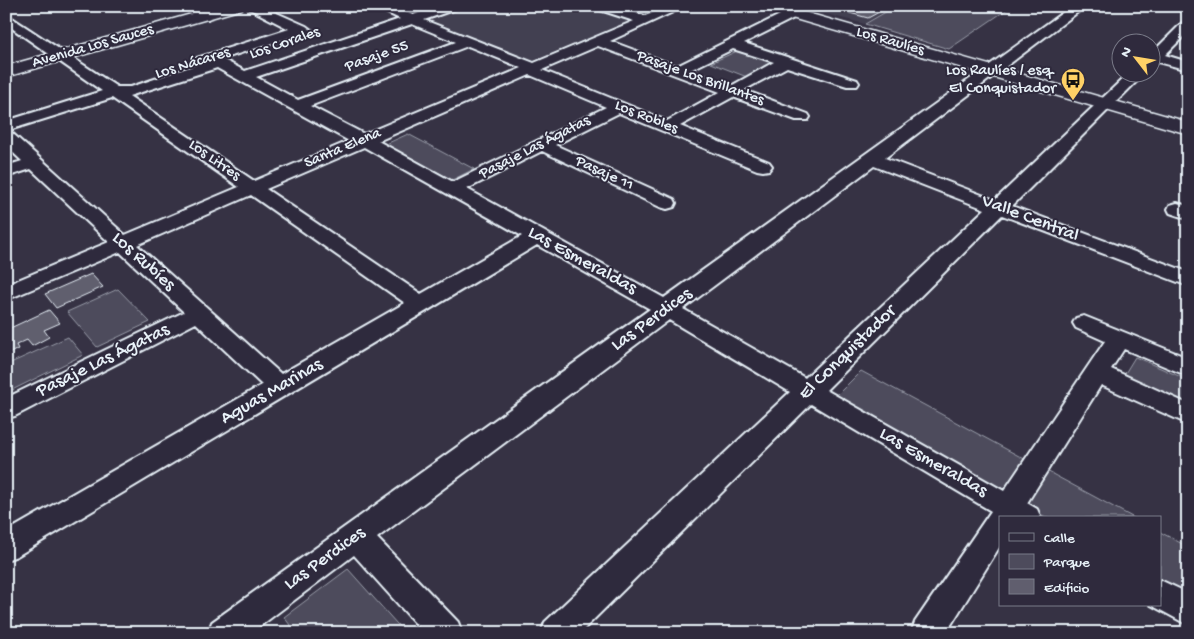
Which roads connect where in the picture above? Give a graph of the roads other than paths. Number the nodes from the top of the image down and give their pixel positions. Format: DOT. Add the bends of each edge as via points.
graph roads {
  1 [pos="185,6"];
  2 [pos="238,6"];
  3 [pos="250,6"];
  4 [pos="378,6"];
  5 [pos="452,6"];
  6 [pos="601,6"];
  7 [pos="680,6"];
  8 [pos="766,6"];
  9 [pos="1080,6"];
  10 [pos="792,14"];
  11 [pos="204,16"];
  12 [pos="6,18"];
  13 [pos="412,20"];
  14 [pos="646,21"];
  15 [pos="1188,25"];
  16 [pos="301,30"];
  17 [pos="598,41"];
  18 [pos="468,42"];
  19 [pos="732,44"];
  20 [pos="336,45"];
  21 [pos="1162,50"];
  22 [pos="63,56"];
  23 [pos="214,61"];
  24 [pos="1162,61"];
  25 [pos="785,62"];
  26 [pos="1188,66"];
  27 [pos="532,69"];
  28 [pos="678,71"];
  29 [pos="992,71"];
  30 [pos="6,72"];
  31 [pos="243,76"];
  32 [pos="1129,82"];
  33 [pos="852,83"];
  34 [pos="732,91"];
  35 [pos="115,92"];
  36 [pos="1106,104"];
  37 [pos="297,106"];
  38 [pos="618,107"];
  39 [pos="802,117"];
  40 [pos="6,126"];
  41 [pos="667,127"];
  42 [pos="1188,128"];
  43 [pos="6,137"];
  44 [pos="365,140"];
  45 [pos="542,145"];
  46 [pos="872,159"];
  47 [pos="34,162"];
  48 [pos="763,166"];
  49 [pos="6,172"];
  50 [pos="253,188"];
  51 [pos="453,190"];
  52 [pos="667,203"];
  53 [pos="999,207"];
  54 [pos="537,236"];
  55 [pos="122,243"];
  56 [pos="1188,280"];
  57 [pos="6,292"];
  58 [pos="421,304"];
  59 [pos="667,309"];
  60 [pos="199,313"];
  61 [pos="1084,323"];
  62 [pos="1120,338"];
  63 [pos="1188,368"];
  64 [pos="1097,373"];
  65 [pos="280,387"];
  66 [pos="808,391"];
  67 [pos="6,409"];
  68 [pos="1188,415"];
  69 [pos="1010,516"];
  70 [pos="999,532"];
  71 [pos="355,536"];
  72 [pos="6,547"];
  73 [pos="1162,595"];
  74 [pos="1188,610"];
  75 [pos="224,633"];
  76 [pos="446,633"];
  77 [pos="557,633"];
  78 [pos="927,633"];
  1 -- 11 [label="street"];
  2 -- 11 [label="street, Avenida Los Sauces"];
  3 -- 16 [label="street"];
  4 -- 13 [label="street, Los Robles"];
  5 -- 13 [label="street, Los Corales"];
  6 -- 14 [label="street"];
  7 -- 14 [label="street, Santa Elena"];
  8 -- 10 [label="street, Los Raulíes"];
  9 -- 29 [label="street, Las Perdices"];
  10 -- 19 [label="street"];
  10 -- 29 [label="street, Los Raulíes"];
  11 -- 22 [label="street, Avenida Los Sauces"];
  12 -- 22 [label="street, Los Litres"];
  13 -- 18 [label="street, Los Robles"];
  13 -- 20 [label="street, Los Corales"];
  14 -- 17 [label="street, Santa Elena"];
  15 -- 21 [label="street"];
  16 -- 20 [label="street"];
  16 -- 23 [label="street, Los Nácares"];
  17 -- 27 [label="street, Santa Elena"];
  17 -- 28 [label="street, Pasaje Los Brillantes"];
  18 -- 27 [label="street, Los Robles"];
  18 -- 37 [label="street, Pasaje 55"];
  19 -- 25 [label="street"];
  19 -- 28 [label="street"];
  20 -- 31 [label="street, Los Corales"];
  22 -- 30 [label="street, Avenida Los Sauces"];
  22 -- 35 [label="street, Los Litres"];
  23 -- 31 [label="street, Las Esmeraldas"];
  23 -- 35 [label="street, Los Nácares" via="132,91"];
  24 -- 26 [label="street"];
  25 -- 33 [label="street"];
  25 -- 34 [label="street"];
  27 -- 38 [label="street, Los Robles"];
  27 -- 44 [label="street, Santa Elena"];
  28 -- 34 [label="street, Pasaje Los Brillantes"];
  29 -- 36 [label="street, Los Raulíes"];
  29 -- 46 [label="street, Las Perdices"];
  31 -- 37 [label="street, Las Esmeraldas"];
  32 -- 36 [label="street, El Conquistador"];
  34 -- 39 [label="street, Pasaje Los Brillantes"];
  34 -- 41 [label="street"];
  35 -- 40 [label="street, Los Nácares"];
  35 -- 50 [label="street, Los Litres"];
  36 -- 42 [label="street, Los Raulíes"];
  36 -- 53 [label="street, El Conquistador"];
  37 -- 44 [label="street, Las Esmeraldas"];
  38 -- 41 [label="street, Los Robles"];
  38 -- 45 [label="street, Pasaje Las Ágatas"];
  41 -- 48 [label="street, Los Robles"];
  43 -- 47 [label="street, Los Rubíes"];
  44 -- 50 [label="street, Santa Elena"];
  44 -- 51 [label="street, Las Esmeraldas"];
  45 -- 51 [label="street, Pasaje Las Ágatas"];
  45 -- 52 [label="street, Pasaje 11"];
  46 -- 53 [label="street, Valle Central"];
  46 -- 59 [label="street, Las Perdices"];
  47 -- 49 [label="street"];
  47 -- 55 [label="street, Los Rubíes"];
  50 -- 55 [label="street, Santa Elena"];
  50 -- 58 [label="street, Los Litres"];
  51 -- 54 [label="street, Las Esmeraldas"];
  53 -- 56 [label="street, Valle Central"];
  53 -- 66 [label="street, El Conquistador"];
  54 -- 58 [label="street, Aguas Marinas"];
  54 -- 59 [label="street, Las Esmeraldas"];
  55 -- 57 [label="street, Santa Elena"];
  55 -- 60 [label="street, Los Rubíes"];
  58 -- 65 [label="street, Aguas Marinas"];
  59 -- 66 [label="street, Las Esmeraldas"];
  59 -- 71 [label="street, Las Perdices"];
  60 -- 65 [label="street, Los Rubíes"];
  60 -- 67 [label="street, Pasaje Las Ágatas"];
  61 -- 62 [label="street"];
  62 -- 63 [label="street"];
  62 -- 64 [label="street"];
  64 -- 68 [label="street"];
  64 -- 69 [label="street"];
  65 -- 72 [label="street, Aguas Marinas"];
  66 -- 69 [label="street, Las Esmeraldas"];
  66 -- 77 [label="street, El Conquistador"];
  70 -- 78 [label="street"];
  71 -- 75 [label="street, Las Perdices"];
  71 -- 76 [label="street"];
  73 -- 74 [label="street"];
}
